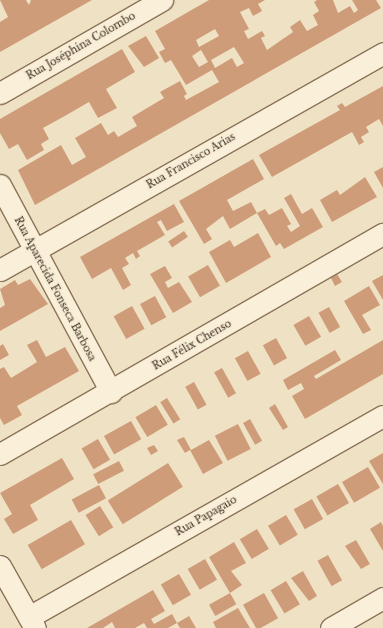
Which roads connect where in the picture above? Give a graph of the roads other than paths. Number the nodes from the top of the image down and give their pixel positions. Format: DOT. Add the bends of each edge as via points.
graph roads {
  1 [pos="162,0"];
  2 [pos="383,52"];
  3 [pos="0,93"];
  4 [pos="0,185"];
  5 [pos="383,234"];
  6 [pos="33,251"];
  7 [pos="0,270"];
  8 [pos="111,392"];
  9 [pos="383,416"];
  10 [pos="0,454"];
  11 [pos="0,566"];
  12 [pos="383,598"];
  13 [pos="32,623"];
  14 [pos="331,628"];
  1 -- 3 [label="street, Rua Joséphina Colombo"];
  2 -- 6 [label="street, Rua Francisco Arias"];
  4 -- 6 [label="street, Rua Aparecida Fonseca Barbosa"];
  5 -- 8 [label="street, Rua Félix Chenso"];
  6 -- 7 [label="street, Rua Francisco Arias"];
  6 -- 8 [label="street, Rua Aparecida Fonseca Barbosa"];
  8 -- 10 [label="street, Rua Félix Chenso"];
  9 -- 13 [label="street, Rua Papagaio"];
  11 -- 13 [label="street"];
  12 -- 14 [label="street"];
}
